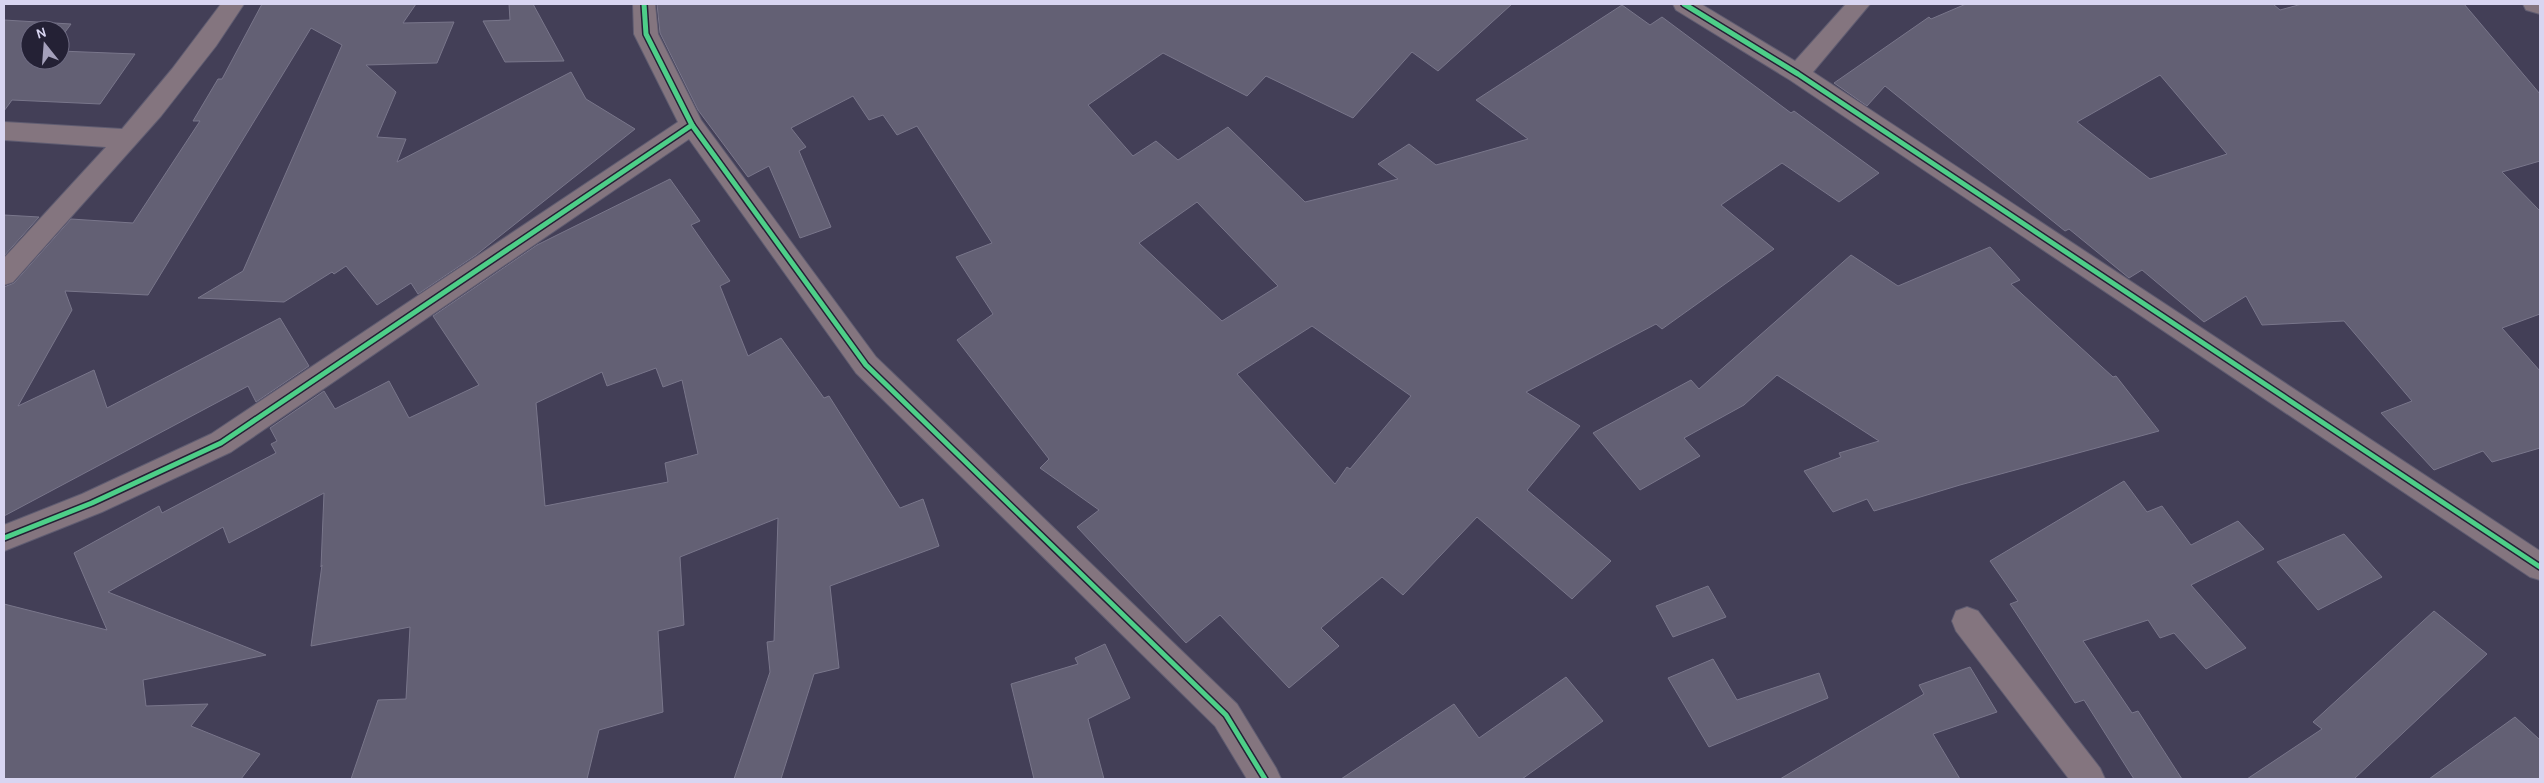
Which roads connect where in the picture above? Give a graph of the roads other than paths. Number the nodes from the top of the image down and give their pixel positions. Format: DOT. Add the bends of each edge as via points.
graph roads {
  1 [pos="233,4"];
  2 [pos="644,4"];
  3 [pos="1684,4"];
  4 [pos="1859,4"];
  5 [pos="2534,4"];
  6 [pos="2540,6"];
  7 [pos="1798,74"];
  8 [pos="692,125"];
  9 [pos="4,132"];
  10 [pos="128,139"];
  11 [pos="4,275"];
  12 [pos="4,538"];
  13 [pos="2540,567"];
  14 [pos="1967,620"];
  15 [pos="1265,779"];
  16 [pos="2089,779"];
  1 -- 10 [label="street" via="216,30"];
  2 -- 8 [label="street" via="646,34"];
  3 -- 7 [label="street"];
  4 -- 7 [label="street"];
  5 -- 6 [label="street"];
  7 -- 13 [label="street"];
  8 -- 12 [label="street" via="221,443 92,503"];
  8 -- 15 [label="street" via="866,365 1226,715"];
  9 -- 10 [label="street"];
  10 -- 11 [label="street"];
  14 -- 16 [label="street"];
}
